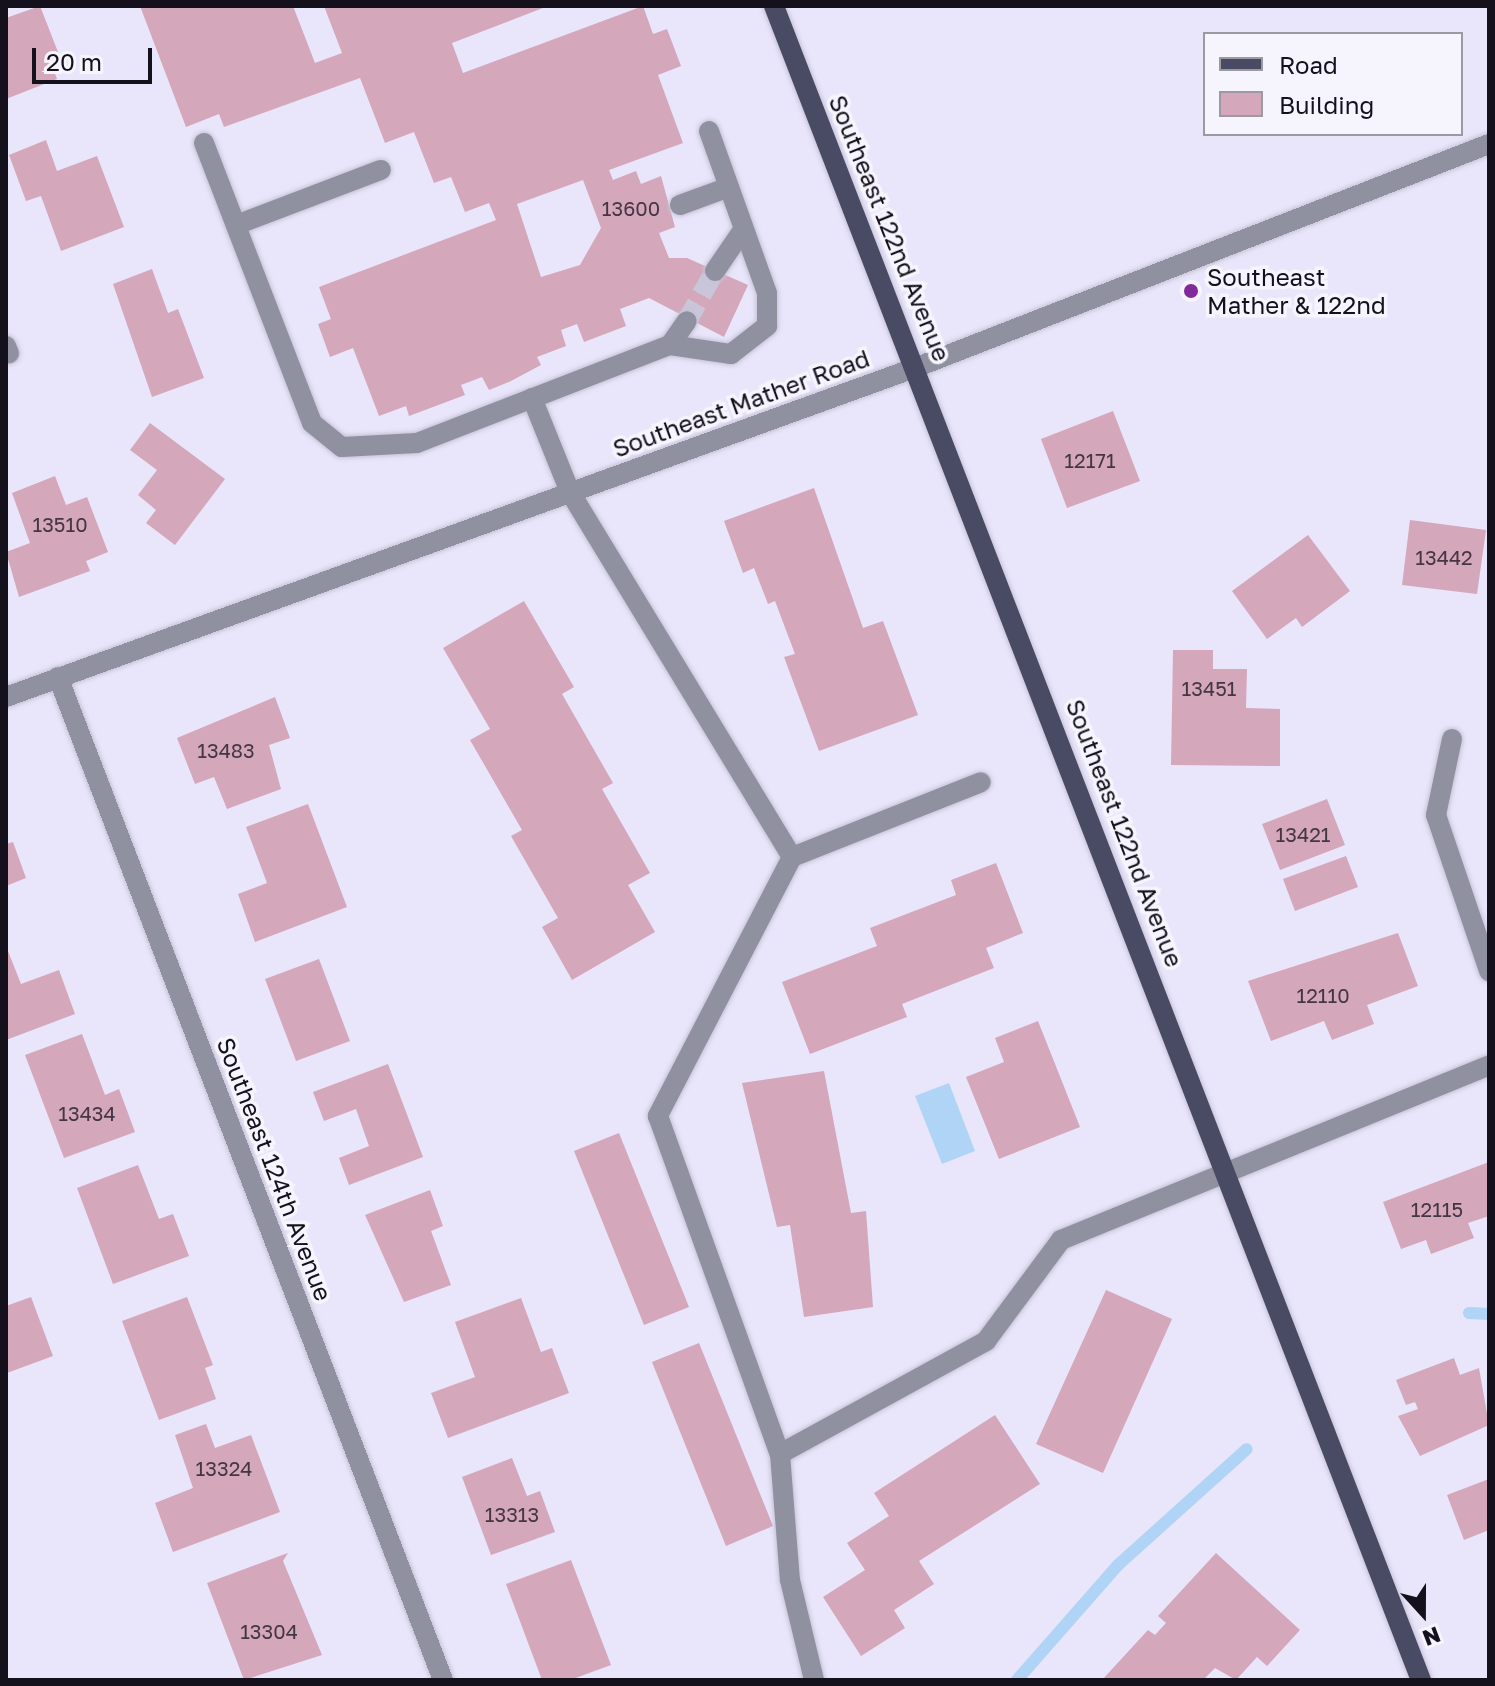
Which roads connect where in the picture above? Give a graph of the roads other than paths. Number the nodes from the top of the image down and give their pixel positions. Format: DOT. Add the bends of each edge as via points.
graph roads {
  1 [pos="774,6"];
  2 [pos="709,131"];
  3 [pos="204,143"];
  4 [pos="1489,144"];
  5 [pos="381,170"];
  6 [pos="729,187"];
  7 [pos="680,205"];
  8 [pos="236,225"];
  9 [pos="743,230"];
  10 [pos="715,271"];
  11 [pos="687,321"];
  12 [pos="670,345"];
  13 [pos="917,367"];
  14 [pos="532,398"];
  15 [pos="570,492"];
  16 [pos="58,677"];
  17 [pos="6,697"];
  18 [pos="1452,739"];
  19 [pos="981,782"];
  20 [pos="792,857"];
  21 [pos="1489,971"];
  22 [pos="1489,1065"];
  23 [pos="1226,1167"];
  24 [pos="780,1454"];
  25 [pos="443,1680"];
  26 [pos="814,1680"];
  27 [pos="1421,1680"];
  1 -- 13 [label="main road, Southeast 122nd Avenue"];
  2 -- 6 [label="street"];
  3 -- 8 [label="street"];
  4 -- 13 [label="street, Southeast Mather Road"];
  5 -- 8 [label="street"];
  6 -- 7 [label="street"];
  6 -- 9 [label="street"];
  8 -- 14 [label="street" via="312,423 342,447 417,443"];
  9 -- 10 [label="street"];
  9 -- 12 [label="street" via="767,293 767,326 731,354"];
  11 -- 12 [label="street"];
  12 -- 14 [label="street"];
  13 -- 15 [label="street, Southeast Mather Road"];
  13 -- 23 [label="main road, Southeast 122nd Avenue"];
  14 -- 15 [label="street"];
  15 -- 16 [label="street, Southeast Mather Road"];
  15 -- 20 [label="street"];
  16 -- 17 [label="street, Southeast Mather Road"];
  16 -- 25 [label="street, Southeast 124th Avenue"];
  18 -- 21 [label="street" via="1436,815"];
  19 -- 20 [label="street"];
  20 -- 24 [label="street" via="658,1116"];
  22 -- 23 [label="street"];
  23 -- 24 [label="street" via="1061,1240 986,1341"];
  23 -- 27 [label="main road, Southeast 122nd Avenue"];
  24 -- 26 [label="street" via="790,1580"];
}
